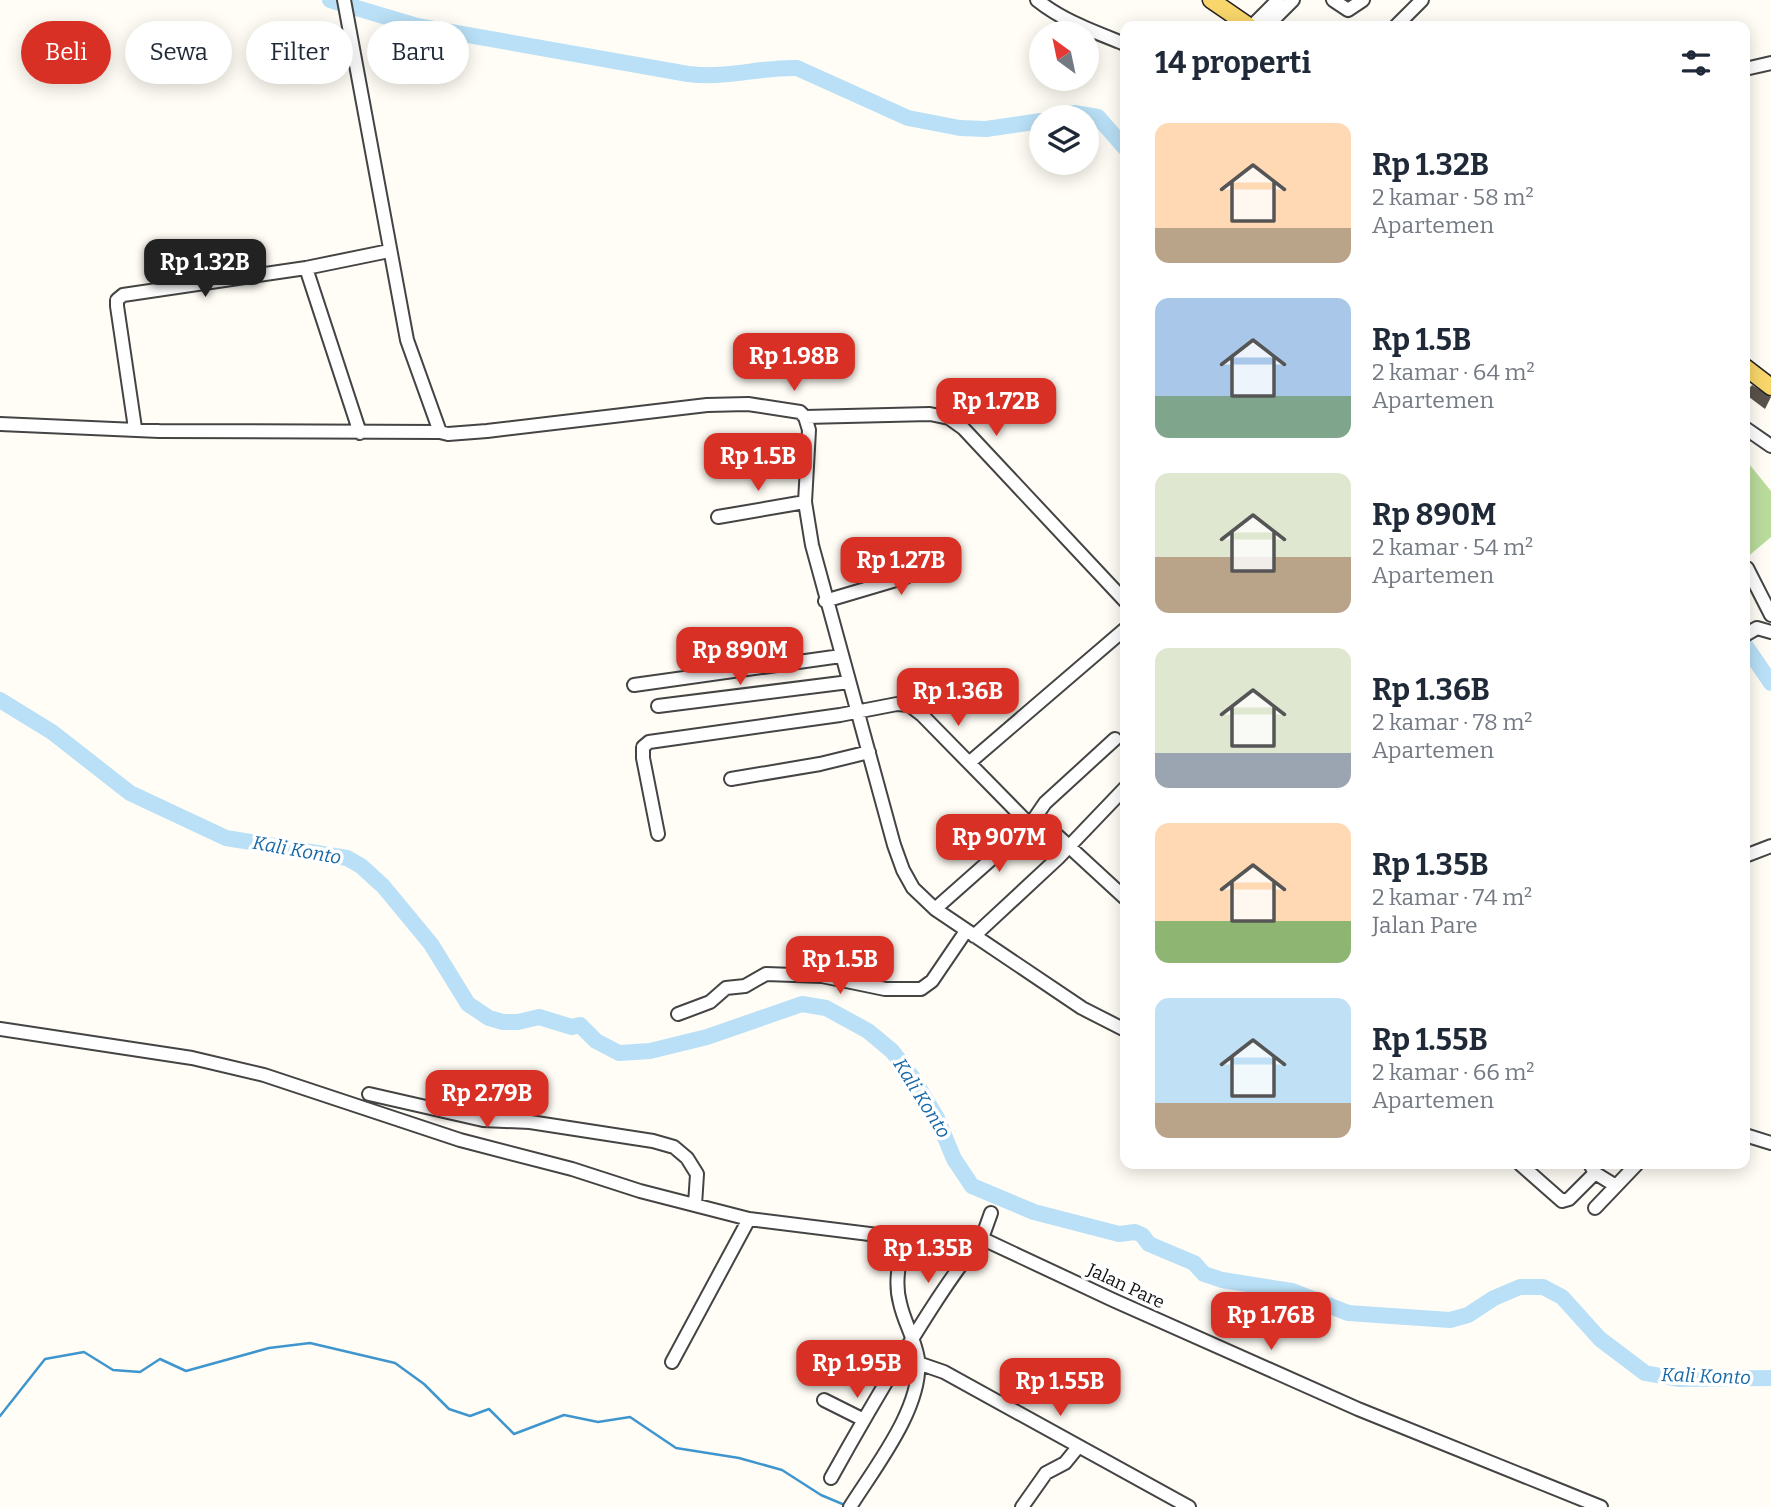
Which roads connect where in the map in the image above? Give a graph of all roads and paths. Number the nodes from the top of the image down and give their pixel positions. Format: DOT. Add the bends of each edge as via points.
graph roads {
  1 [pos="1037,0"];
  2 [pos="1211,0"];
  3 [pos="1278,0"];
  4 [pos="1293,0"];
  5 [pos="1333,0"];
  6 [pos="1363,0"];
  7 [pos="1422,0"];
  8 [pos="344,6"];
  9 [pos="1242,21"];
  10 [pos="1255,21"];
  11 [pos="1272,21"];
  12 [pos="1401,21"];
  13 [pos="1120,42"];
  14 [pos="1771,64"];
  15 [pos="1750,68"];
  16 [pos="389,251"];
  17 [pos="306,268"];
  18 [pos="1750,372"];
  19 [pos="1771,387"];
  20 [pos="805,417"];
  21 [pos="0,424"];
  22 [pos="135,428"];
  23 [pos="1750,431"];
  24 [pos="440,432"];
  25 [pos="360,433"];
  26 [pos="1771,446"];
  27 [pos="805,502"];
  28 [pos="718,517"];
  29 [pos="906,545"];
  30 [pos="1750,574"];
  31 [pos="1120,596"];
  32 [pos="825,601"];
  33 [pos="1771,614"];
  34 [pos="1750,632"];
  35 [pos="1771,632"];
  36 [pos="1120,633"];
  37 [pos="841,656"];
  38 [pos="676,679"];
  39 [pos="849,682"];
  40 [pos="634,685"];
  41 [pos="679,703"];
  42 [pos="659,706"];
  43 [pos="858,712"];
  44 [pos="1115,739"];
  45 [pos="869,752"];
  46 [pos="970,762"];
  47 [pos="731,779"];
  48 [pos="1120,793"];
  49 [pos="1034,821"];
  50 [pos="658,834"];
  51 [pos="1771,846"];
  52 [pos="1069,847"];
  53 [pos="1750,854"];
  54 [pos="1120,893"];
  55 [pos="935,909"];
  56 [pos="970,934"];
  57 [pos="678,1014"];
  58 [pos="1120,1027"];
  59 [pos="0,1029"];
  60 [pos="369,1094"];
  61 [pos="1750,1137"];
  62 [pos="1771,1143"];
  63 [pos="1526,1169"];
  64 [pos="1591,1169"];
  65 [pos="1593,1169"];
  66 [pos="1632,1169"];
  67 [pos="1616,1186"];
  68 [pos="695,1205"];
  69 [pos="1595,1208"];
  70 [pos="991,1213"];
  71 [pos="749,1219"];
  72 [pos="903,1239"];
  73 [pos="977,1244"];
  74 [pos="914,1340"];
  75 [pos="672,1362"];
  76 [pos="918,1363"];
  77 [pos="824,1400"];
  78 [pos="864,1420"];
  79 [pos="1078,1447"];
  80 [pos="831,1478"];
  81 [pos="853,1502"];
  82 [pos="1022,1507"];
  83 [pos="1189,1507"];
  84 [pos="1601,1507"];
  1 -- 13 [label="street" via="1054,13"];
  2 -- 9 [label="main road"];
  3 -- 10 [label="street"];
  4 -- 11 [label="street"];
  5 -- 6 [label="street" via="1348,10"];
  7 -- 12 [label="street"];
  8 -- 16 [label="street"];
  14 -- 15 [label="street"];
  16 -- 17 [label="street"];
  16 -- 24 [label="street" via="407,340"];
  17 -- 22 [label="street" via="119,298"];
  17 -- 25 [label="street"];
  18 -- 19 [label="main road"];
  20 -- 24 [label="street" via="783,408 734,404"];
  20 -- 27 [label="street" via="809,437"];
  20 -- 31 [label="street" via="930,414 949,418"];
  21 -- 22 [label="street"];
  22 -- 25 [label="street"];
  23 -- 26 [label="street"];
  24 -- 25 [label="street"];
  27 -- 28 [label="street"];
  27 -- 32 [label="street"];
  29 -- 32 [label="street" via="912,565 906,578"];
  30 -- 33 [label="street"];
  32 -- 37 [label="street"];
  34 -- 35 [label="street" via="1762,628"];
  36 -- 46 [label="street"];
  37 -- 38 [label="street"];
  37 -- 39 [label="street"];
  38 -- 40 [label="street"];
  38 -- 41 [label="street"];
  39 -- 41 [label="street"];
  39 -- 43 [label="street"];
  41 -- 42 [label="street"];
  43 -- 45 [label="street"];
  43 -- 46 [label="street" via="909,705"];
  43 -- 50 [label="street" via="649,742 643,747 643,758"];
  44 -- 49 [label="street" via="1045,803"];
  45 -- 47 [label="street"];
  45 -- 55 [label="street" via="903,870 913,888"];
  46 -- 49 [label="street"];
  48 -- 52 [label="street"];
  49 -- 52 [label="street"];
  49 -- 55 [label="street"];
  51 -- 53 [label="street"];
  52 -- 54 [label="street"];
  52 -- 56 [label="street"];
  55 -- 56 [label="street"];
  56 -- 57 [label="street" via="921,989 766,974 745,986 726,988 710,1002"];
  56 -- 58 [label="street" via="1082,1008"];
  59 -- 68 [label="street, Jalan Pare" via="192,1058 264,1075 422,1128"];
  60 -- 68 [label="street" via="483,1120 530,1122 674,1147 697,1174"];
  61 -- 62 [label="street"];
  63 -- 64 [label="street" via="1562,1201 1569,1199"];
  65 -- 67 [label="street"];
  66 -- 67 [label="street"];
  67 -- 69 [label="street"];
  68 -- 71 [label="street, Jalan Pare"];
  70 -- 73 [label="street"];
  71 -- 72 [label="street, Jalan Pare"];
  71 -- 75 [label="street"];
  72 -- 73 [label="street, Jalan Pare"];
  72 -- 74 [label="street" via="897,1289"];
  73 -- 74 [label="street"];
  73 -- 84 [label="street, Jalan Pare" via="990,1240 1113,1300 1396,1425"];
  74 -- 76 [label="street"];
  74 -- 78 [label="street"];
  76 -- 79 [label="street"];
  76 -- 81 [label="street" via="910,1406"];
  77 -- 78 [label="street"];
  78 -- 80 [label="street"];
  79 -- 82 [label="street" via="1065,1463 1046,1473"];
  79 -- 83 [label="street"];
}
